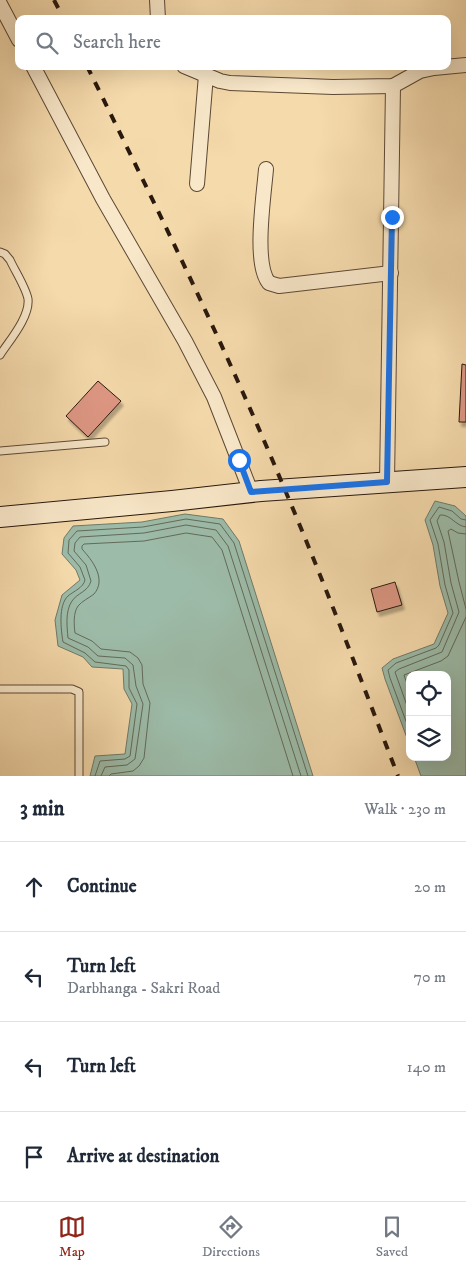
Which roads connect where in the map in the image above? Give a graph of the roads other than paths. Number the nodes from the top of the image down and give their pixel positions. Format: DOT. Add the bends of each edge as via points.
graph roads {
  1 [pos="157,0"];
  2 [pos="0,4"];
  3 [pos="158,15"];
  4 [pos="15,32"];
  5 [pos="466,64"];
  6 [pos="451,66"];
  7 [pos="35,70"];
  8 [pos="194,70"];
  9 [pos="425,70"];
  10 [pos="206,75"];
  11 [pos="393,86"];
  12 [pos="266,169"];
  13 [pos="197,184"];
  14 [pos="0,252"];
  15 [pos="391,273"];
  16 [pos="0,355"];
  17 [pos="106,442"];
  18 [pos="0,450"];
  19 [pos="466,477"];
  20 [pos="387,482"];
  21 [pos="251,492"];
  22 [pos="0,517"];
  23 [pos="0,689"];
  24 [pos="79,776"];
  1 -- 3 [label="street"];
  2 -- 4 [label="street"];
  5 -- 6 [label="street"];
  7 -- 21 [label="street" via="214,397"];
  8 -- 10 [label="street"];
  9 -- 11 [label="street"];
  10 -- 11 [label="street" via="242,84"];
  10 -- 13 [label="street"];
  11 -- 15 [label="street"];
  12 -- 15 [label="street" via="261,252 269,283 279,286"];
  14 -- 16 [label="lane" via="10,260 28,298 28,307"];
  15 -- 20 [label="street"];
  17 -- 18 [label="lane"];
  19 -- 20 [label="main road"];
  20 -- 21 [label="main road"];
  21 -- 22 [label="main road"];
  23 -- 24 [label="lane" via="72,689 79,692"];
}
